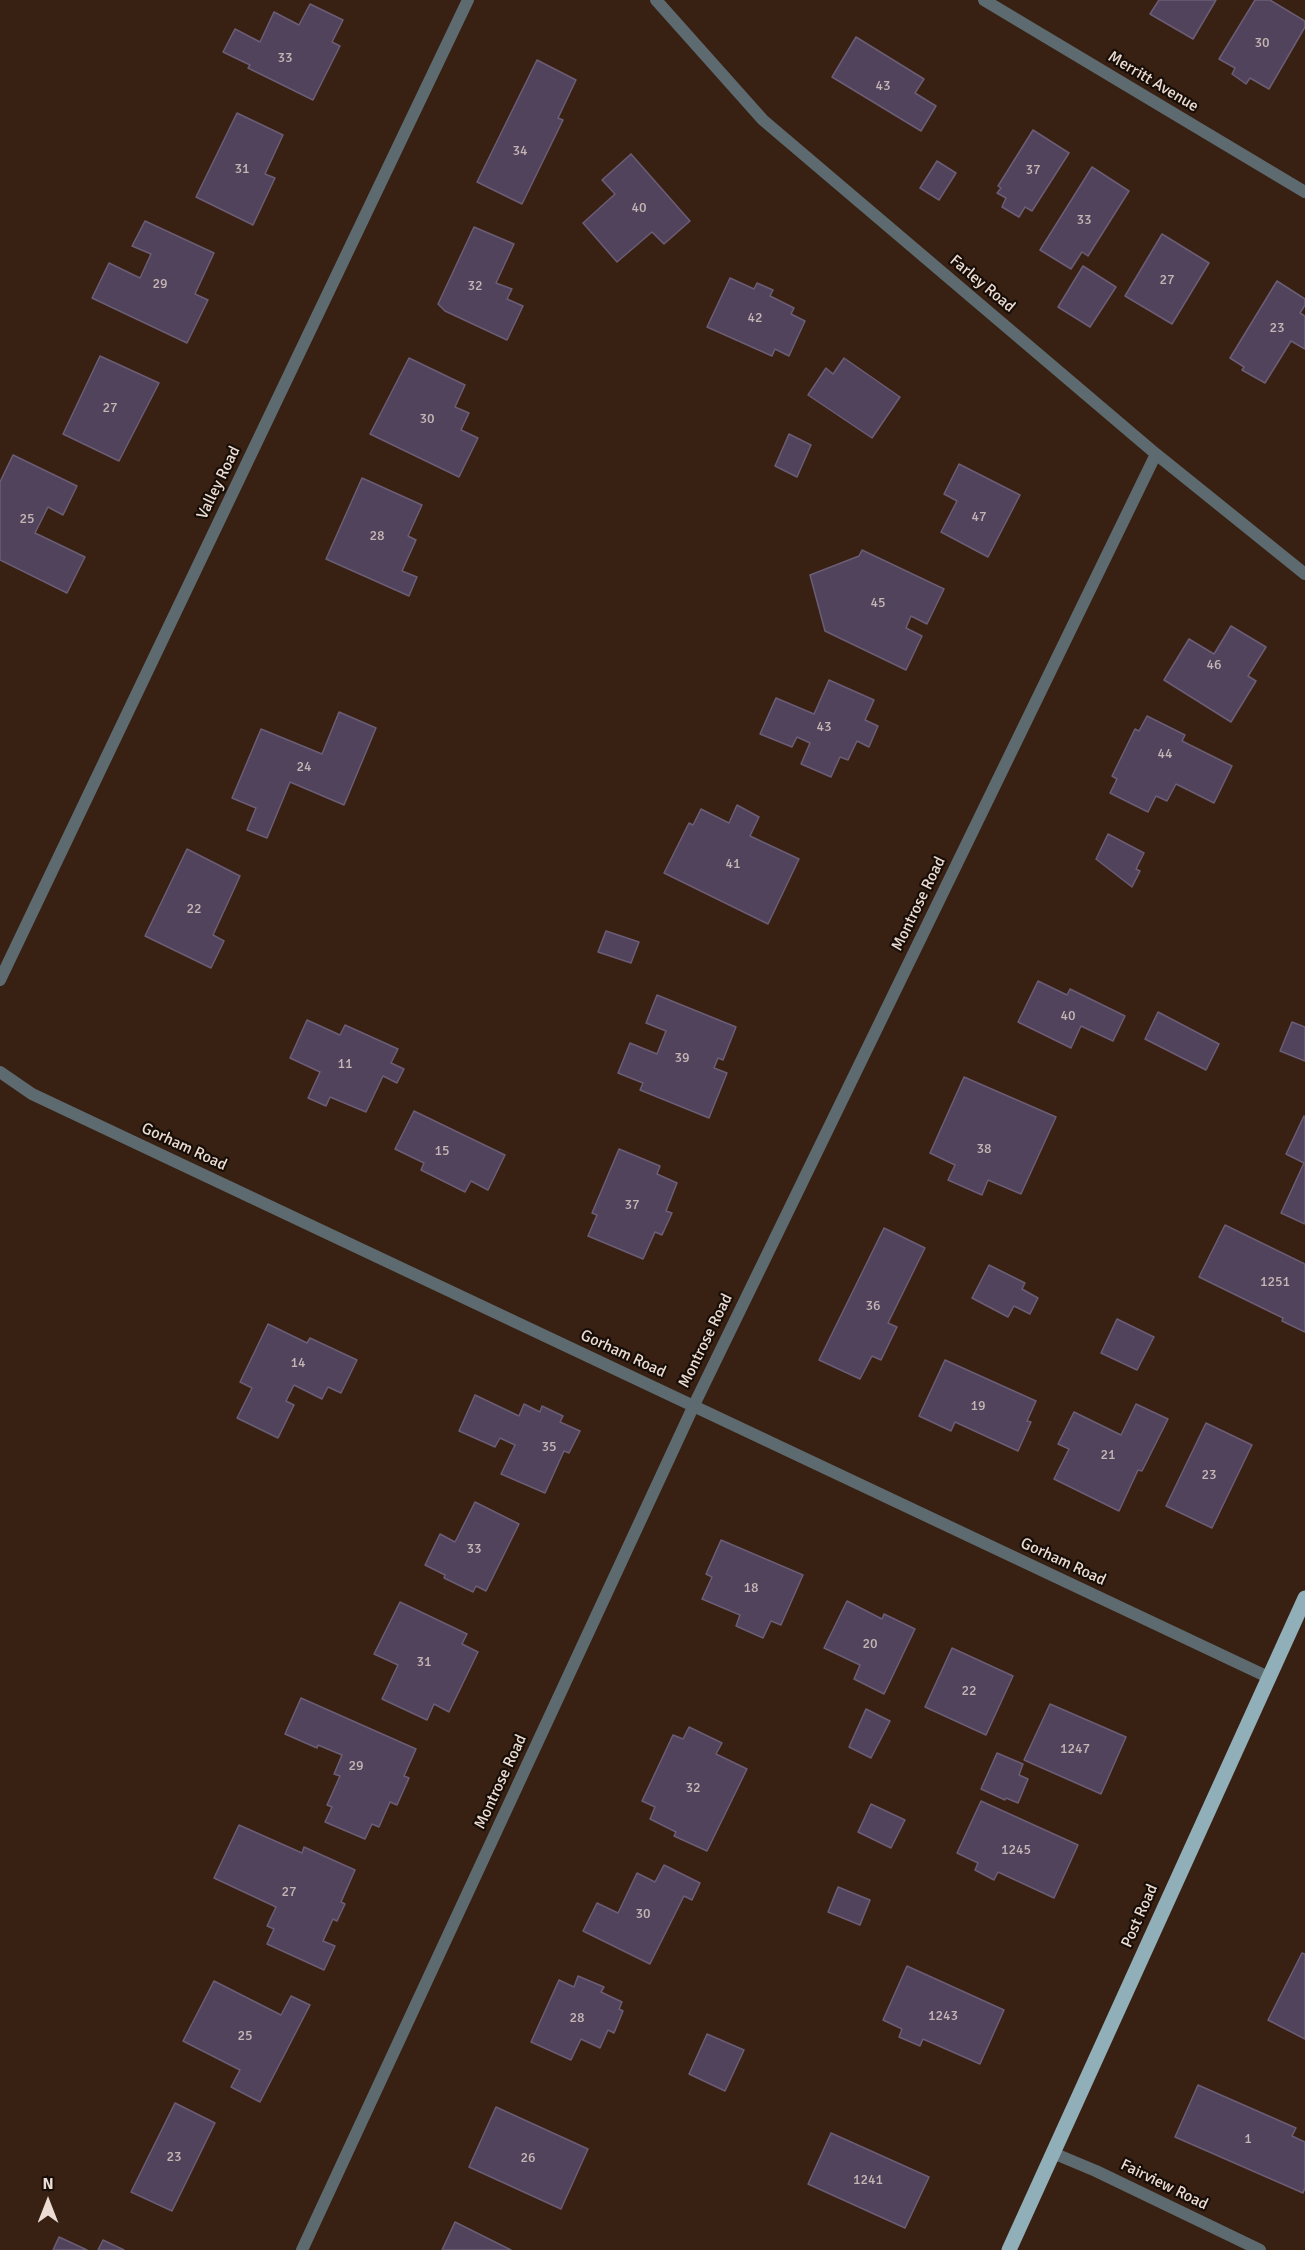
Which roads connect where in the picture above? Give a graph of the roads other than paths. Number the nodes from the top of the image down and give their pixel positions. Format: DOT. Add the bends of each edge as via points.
graph roads {
  1 [pos="468,0"];
  2 [pos="656,0"];
  3 [pos="984,0"];
  4 [pos="1305,192"];
  5 [pos="1156,454"];
  6 [pos="1305,574"];
  7 [pos="0,980"];
  8 [pos="0,1072"];
  9 [pos="694,1405"];
  10 [pos="1305,1598"];
  11 [pos="1268,1677"];
  12 [pos="1053,2153"];
  13 [pos="302,2250"];
  14 [pos="1009,2250"];
  15 [pos="1260,2250"];
  1 -- 7 [label="street, Valley Road"];
  2 -- 5 [label="street, Farley Road" via="763,120"];
  3 -- 4 [label="street, Merritt Avenue"];
  5 -- 6 [label="street, Farley Road"];
  5 -- 9 [label="street, Montrose Road"];
  8 -- 9 [label="street, Gorham Road" via="32,1094"];
  9 -- 11 [label="street, Gorham Road"];
  9 -- 13 [label="street, Montrose Road"];
  10 -- 11 [label="main road, Post Road"];
  11 -- 12 [label="main road, Post Road"];
  12 -- 14 [label="main road, Post Road"];
  12 -- 15 [label="street, Fairview Road"];
}
